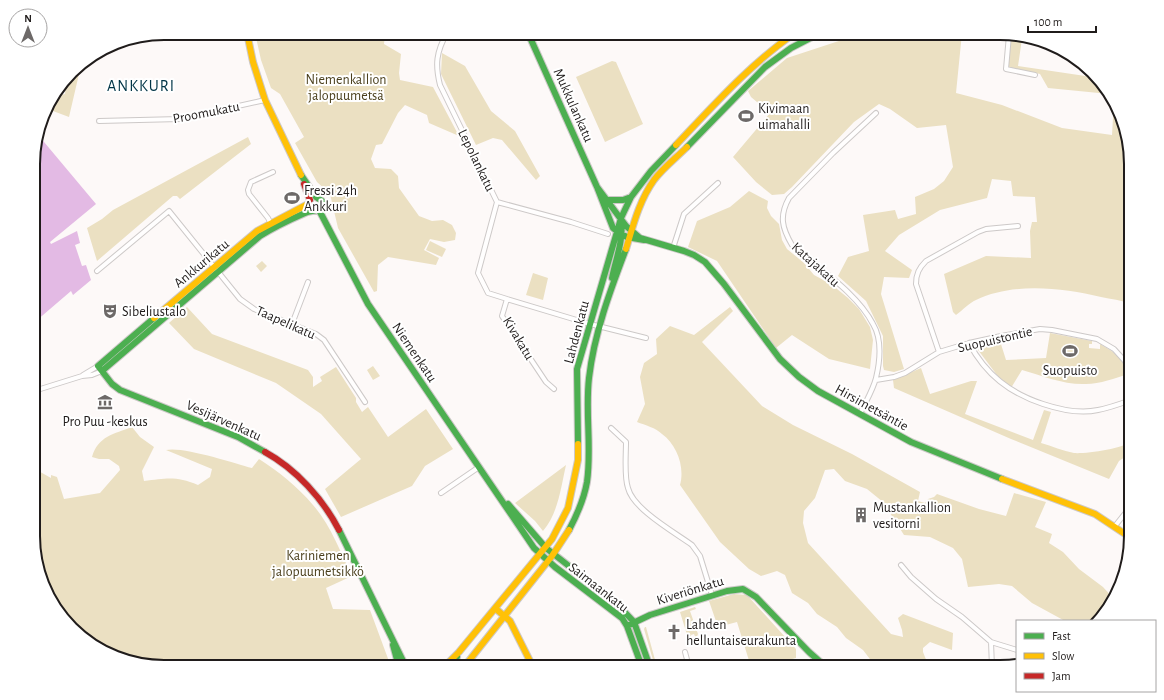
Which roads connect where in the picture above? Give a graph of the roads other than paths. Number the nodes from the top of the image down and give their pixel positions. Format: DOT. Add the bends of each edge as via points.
graph roads {
  1 [pos="248,40"];
  2 [pos="443,40"];
  3 [pos="531,40"];
  4 [pos="785,40"];
  5 [pos="804,40"];
  6 [pos="1009,41"];
  7 [pos="1034,75"];
  8 [pos="265,100"];
  9 [pos="876,113"];
  10 [pos="99,121"];
  11 [pos="273,172"];
  12 [pos="302,177"];
  13 [pos="718,184"];
  14 [pos="597,187"];
  15 [pos="316,197"];
  16 [pos="631,197"];
  17 [pos="607,200"];
  18 [pos="309,202"];
  19 [pos="497,202"];
  20 [pos="312,210"];
  21 [pos="319,210"];
  22 [pos="621,218"];
  23 [pos="272,226"];
  24 [pos="1018,226"];
  25 [pos="625,233"];
  26 [pos="608,234"];
  27 [pos="673,248"];
  28 [pos="216,270"];
  29 [pos="97,271"];
  30 [pos="308,282"];
  31 [pos="507,299"];
  32 [pos="292,324"];
  33 [pos="590,324"];
  34 [pos="600,326"];
  35 [pos="646,338"];
  36 [pos="970,343"];
  37 [pos="939,352"];
  38 [pos="1124,360"];
  39 [pos="100,368"];
  40 [pos="876,380"];
  41 [pos="40,389"];
  42 [pos="554,389"];
  43 [pos="364,402"];
  44 [pos="1124,402"];
  45 [pos="860,414"];
  46 [pos="611,428"];
  47 [pos="479,467"];
  48 [pos="441,493"];
  49 [pos="501,500"];
  50 [pos="1124,515"];
  51 [pos="1115,526"];
  52 [pos="1124,533"];
  53 [pos="546,548"];
  54 [pos="553,554"];
  55 [pos="540,555"];
  56 [pos="548,561"];
  57 [pos="902,565"];
  58 [pos="712,595"];
  59 [pos="496,609"];
  60 [pos="505,616"];
  61 [pos="634,622"];
  62 [pos="627,626"];
  63 [pos="393,642"];
  64 [pos="991,642"];
  65 [pos="1016,650"];
  66 [pos="459,652"];
  67 [pos="685,652"];
  68 [pos="397,660"];
  69 [pos="403,660"];
  70 [pos="451,660"];
  71 [pos="455,660"];
  72 [pos="470,660"];
  73 [pos="530,660"];
  74 [pos="639,660"];
  75 [pos="648,660"];
  76 [pos="687,660"];
  77 [pos="818,660"];
  78 [pos="992,660"];
  1 -- 8 [label="street"];
  2 -- 19 [label="street, Lepolankatu" via="437,63 440,85"];
  3 -- 14 [label="street, Mukkulankatu"];
  4 -- 16 [label="street" via="719,100 651,171"];
  5 -- 25 [label="street, Lahdenkatu" via="765,67 655,179"];
  6 -- 7 [label="street" via="1006,69"];
  8 -- 10 [label="street, Proomukatu" via="180,119"];
  8 -- 12 [label="street"];
  9 -- 40 [label="street, Katajakatu" via="793,193 784,207 782,216 792,245 851,296 863,308 873,324 879,352"];
  11 -- 23 [label="street" via="251,182 248,190"];
  12 -- 15 [label="street"];
  12 -- 18 [label="street"];
  13 -- 27 [label="street" via="684,214"];
  14 -- 17 [label="street, Mukkulankatu"];
  14 -- 25 [label="street, Mukkulankatu" via="613,228"];
  15 -- 18 [label="street" via="312,197"];
  15 -- 21 [label="street" via="323,203"];
  16 -- 17 [label="street"];
  16 -- 22 [label="street"];
  17 -- 22 [label="street, Mukkulankatu"];
  18 -- 20 [label="street"];
  18 -- 23 [label="street, Ankkurikatu"];
  19 -- 26 [label="street, Lepolankatu"];
  19 -- 31 [label="street, Kivakatu" via="478,274 488,293"];
  20 -- 21 [label="street"];
  20 -- 23 [label="street, Ankkurikatu"];
  21 -- 47 [label="street, Niemenkatu" via="368,304"];
  22 -- 25 [label="street"];
  23 -- 28 [label="street, Ankkurikatu" via="257,232"];
  24 -- 37 [label="street" via="978,232 920,266 916,284"];
  25 -- 27 [label="street, Hirsimetsäntie"];
  25 -- 33 [label="street, Lahdenkatu"];
  25 -- 34 [label="street, Lahdenkatu"];
  27 -- 45 [label="street, Hirsimetsäntie" via="694,255 705,262 758,332 798,377"];
  28 -- 29 [label="street, Taapelikatu" via="169,211"];
  28 -- 32 [label="street, Taapelikatu" via="240,299 254,309"];
  28 -- 39 [label="street, Ankkurikatu" via="159,313"];
  30 -- 32 [label="street"];
  31 -- 33 [label="street"];
  31 -- 42 [label="street, Kivakatu" via="502,316 546,382"];
  32 -- 43 [label="street, Taapelikatu" via="324,340"];
  33 -- 34 [label="street"];
  33 -- 53 [label="street, Lahdenkatu" via="577,369 576,477 568,508"];
  34 -- 35 [label="street"];
  34 -- 54 [label="street, Lahdenkatu" via="588,390 587,480 577,514"];
  36 -- 37 [label="street, Suopuistontie"];
  36 -- 38 [label="street, Suopuistontie" via="1031,330 1052,330 1105,342"];
  36 -- 44 [label="street" via="976,355 1000,382 1029,400 1067,411 1086,412"];
  37 -- 40 [label="street, Suopuistontie" via="905,373"];
  39 -- 41 [label="street"];
  39 -- 63 [label="street, Vesijärvenkatu" via="120,390 238,437 293,472 333,519"];
  40 -- 45 [label="street, Katajakatu"];
  45 -- 51 [label="street, Hirsimetsäntie" via="911,442 1083,509"];
  46 -- 58 [label="street" via="626,442 627,487 631,497 638,506 692,545 700,556"];
  47 -- 48 [label="street"];
  47 -- 49 [label="street, Niemenkatu"];
  49 -- 53 [label="street, Niemenkatu" via="507,503"];
  49 -- 55 [label="street, Niemenkatu"];
  50 -- 51 [label="street"];
  51 -- 52 [label="street, Hirsimetsäntie"];
  53 -- 54 [label="street, Niemenkatu"];
  53 -- 55 [label="street, Lahdenkatu"];
  54 -- 56 [label="street, Lahdenkatu"];
  54 -- 61 [label="street, Saimaankatu" via="616,603"];
  55 -- 56 [label="street, Saimaankatu"];
  55 -- 59 [label="street, Lahdenkatu"];
  56 -- 60 [label="street, Lahdenkatu"];
  56 -- 62 [label="street, Saimaankatu" via="610,608"];
  57 -- 64 [label="street" via="911,577 936,599"];
  58 -- 61 [label="street, Kiveriönkatu"];
  58 -- 77 [label="street, Kiveriönkatu" via="736,589 749,592"];
  59 -- 60 [label="street"];
  59 -- 66 [label="street, Lahdenkatu"];
  60 -- 72 [label="street, Lahdenkatu"];
  60 -- 73 [label="street"];
  61 -- 62 [label="street, Kiveriönkatu"];
  61 -- 75 [label="street, Saimaankatu"];
  62 -- 74 [label="street, Saimaankatu"];
  63 -- 68 [label="street, Vesijärvenkatu"];
  63 -- 69 [label="street, Vesijärvenkatu"];
  64 -- 65 [label="street"];
  64 -- 78 [label="street"];
  66 -- 70 [label="street, Lahdenkatu"];
  66 -- 71 [label="street"];
  67 -- 76 [label="street"];
}
